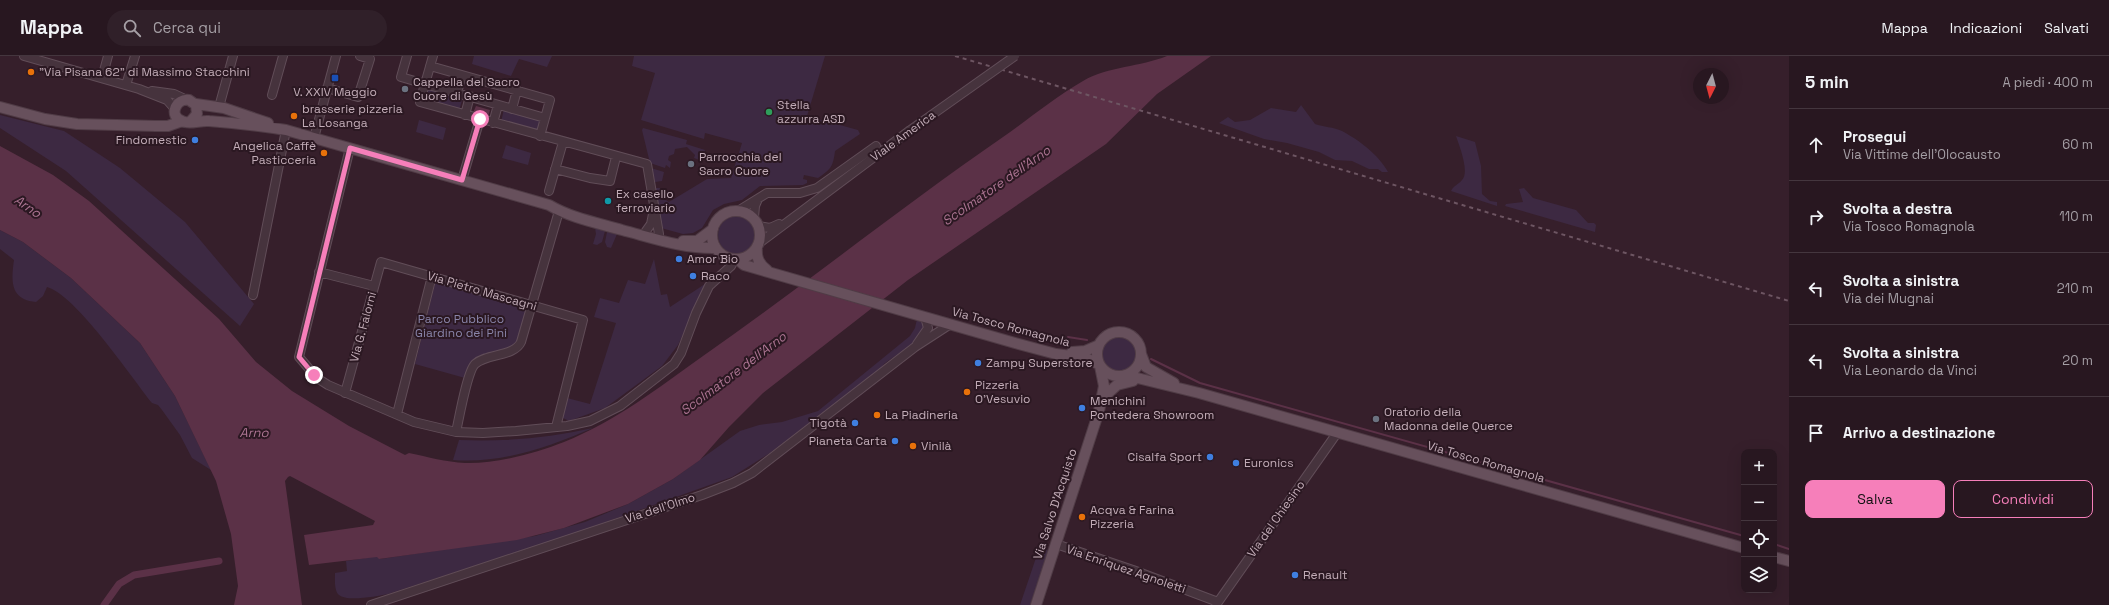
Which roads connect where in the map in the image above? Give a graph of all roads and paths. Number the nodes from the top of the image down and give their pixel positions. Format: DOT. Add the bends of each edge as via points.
graph roads {
  1 [pos="24,56"];
  2 [pos="108,56"];
  3 [pos="135,56"];
  4 [pos="233,56"];
  5 [pos="283,56"];
  6 [pos="336,56"];
  7 [pos="360,56"];
  8 [pos="407,56"];
  9 [pos="433,56"];
  10 [pos="1015,56"];
  11 [pos="430,66"];
  12 [pos="462,75"];
  13 [pos="102,78"];
  14 [pos="425,84"];
  15 [pos="126,85"];
  16 [pos="327,88"];
  17 [pos="142,90"];
  18 [pos="517,90"];
  19 [pos="457,93"];
  20 [pos="272,95"];
  21 [pos="470,96"];
  22 [pos="191,102"];
  23 [pos="498,105"];
  24 [pos="0,107"];
  25 [pos="219,108"];
  26 [pos="512,109"];
  27 [pos="175,111"];
  28 [pos="465,115"];
  29 [pos="545,118"];
  30 [pos="480,119"];
  31 [pos="186,121"];
  32 [pos="493,122"];
  33 [pos="129,125"];
  34 [pos="286,130"];
  35 [pos="540,136"];
  36 [pos="314,138"];
  37 [pos="563,142"];
  38 [pos="876,146"];
  39 [pos="350,148"];
  40 [pos="616,157"];
  41 [pos="555,169"];
  42 [pos="462,180"];
  43 [pos="549,191"];
  44 [pos="760,197"];
  45 [pos="549,206"];
  46 [pos="654,208"];
  47 [pos="559,211"];
  48 [pos="738,211"];
  49 [pos="792,217"];
  50 [pos="756,222"];
  51 [pos="713,229"];
  52 [pos="646,231"];
  53 [pos="659,234"];
  54 [pos="757,246"];
  55 [pos="716,248"];
  56 [pos="736,259"];
  57 [pos="381,262"];
  58 [pos="761,268"];
  59 [pos="319,272"];
  60 [pos="432,276"];
  61 [pos="374,286"];
  62 [pos="253,295"];
  63 [pos="532,305"];
  64 [pos="920,315"];
  65 [pos="949,325"];
  66 [pos="1099,345"];
  67 [pos="915,347"];
  68 [pos="1059,354"];
  69 [pos="1141,354"];
  70 [pos="1100,365"];
  71 [pos="1124,375"];
  72 [pos="1103,376"];
  73 [pos="1144,380"];
  74 [pos="345,393"];
  75 [pos="1199,393"];
  76 [pos="1106,395"];
  77 [pos="1099,410"];
  78 [pos="397,414"];
  79 [pos="556,427"];
  80 [pos="456,432"];
  81 [pos="1337,433"];
  82 [pos="1056,544"];
  83 [pos="1741,547"];
  84 [pos="1777,558"];
  85 [pos="1789,561"];
  86 [pos="1217,603"];
  87 [pos="371,605"];
  88 [pos="1036,605"];
  1 -- 13 [label="street"];
  2 -- 13 [label="street"];
  3 -- 15 [label="street"];
  4 -- 25 [label="street"];
  5 -- 20 [label="street"];
  6 -- 16 [label="street"];
  7 -- 16 [label="street" via="370,59 358,97"];
  8 -- 14 [label="street" via="401,77"];
  9 -- 11 [label="street"];
  10 -- 49 [label="street, Viale America, bridge"];
  11 -- 12 [label="street"];
  11 -- 14 [label="street"];
  12 -- 18 [label="street"];
  12 -- 19 [label="street"];
  13 -- 15 [label="street"];
  14 -- 19 [label="street"];
  14 -- 28 [label="street" via="420,102"];
  15 -- 17 [label="street"];
  16 -- 36 [label="street"];
  17 -- 22 [label="street" via="174,94"];
  17 -- 27 [label="street" via="167,100"];
  18 -- 26 [label="street"];
  18 -- 29 [label="street" via="550,100"];
  19 -- 21 [label="street"];
  21 -- 23 [label="street"];
  21 -- 28 [label="street"];
  22 -- 25 [label="main road"];
  22 -- 27 [label="main road" via="179,102"];
  22 -- 31 [label="main road" via="197,114"];
  23 -- 26 [label="street"];
  23 -- 32 [label="street"];
  24 -- 33 [label="main road" via="64,122"];
  25 -- 34 [label="main road" via="250,116"];
  26 -- 29 [label="street"];
  27 -- 31 [label="main road"];
  27 -- 33 [label="main road" via="158,121"];
  28 -- 30 [label="street"];
  29 -- 35 [label="street"];
  30 -- 32 [label="street"];
  30 -- 42 [label="street"];
  31 -- 33 [label="main road" via="163,126"];
  31 -- 34 [label="main road" via="252,124"];
  32 -- 35 [label="street"];
  34 -- 36 [label="main road"];
  34 -- 62 [label="street"];
  35 -- 37 [label="street"];
  36 -- 39 [label="main road"];
  37 -- 40 [label="street"];
  37 -- 41 [label="street"];
  38 -- 44 [label="street" via="815,189 798,193 767,193"];
  39 -- 42 [label="main road"];
  39 -- 59 [label="street"];
  40 -- 41 [label="street" via="610,181"];
  40 -- 46 [label="street" via="647,164"];
  41 -- 43 [label="street"];
  42 -- 45 [label="main road"];
  44 -- 48 [label="street"];
  44 -- 50 [label="street" via="755,206"];
  45 -- 47 [label="main road"];
  45 -- 52 [label="main road" via="560,206"];
  46 -- 52 [label="street" via="652,222"];
  46 -- 53 [label="street"];
  47 -- 55 [label="main road" via="682,246"];
  47 -- 63 [label="street"];
  48 -- 50 [label="main road" via="746,213"];
  48 -- 51 [label="main road" via="723,215 716,221"];
  49 -- 50 [label="street" via="772,227"];
  49 -- 54 [label="street"];
  50 -- 54 [label="main road"];
  51 -- 53 [label="main road" via="703,238 693,242"];
  51 -- 55 [label="main road" via="712,237"];
  52 -- 53 [label="main road"];
  54 -- 56 [label="main road" via="748,256"];
  54 -- 58 [label="main road" via="756,256"];
  55 -- 56 [label="main road" via="724,255"];
  56 -- 58 [label="main road, Via Tosco Romagnola" via="744,265"];
  56 -- 79 [label="street" via="709,286 681,353 671,367 608,413 577,425"];
  57 -- 60 [label="street, Via Pietro Mascagni"];
  57 -- 61 [label="street, Via G. Falorni"];
  58 -- 64 [label="main road, Via Tosco Romagnola"];
  59 -- 61 [label="street"];
  59 -- 74 [label="street" via="299,357 319,379"];
  60 -- 63 [label="street, Via Pietro Mascagni"];
  60 -- 78 [label="street"];
  61 -- 74 [label="street, Via G. Falorni"];
  63 -- 79 [label="street, Via Pietro Mascagni" via="583,320"];
  63 -- 80 [label="street" via="517,348 483,359 474,366"];
  64 -- 65 [label="main road, Via Tosco Romagnola"];
  64 -- 66 [label="main road, Via Tosco Romagnola" via="927,314 1064,351 1082,352"];
  64 -- 67 [label="street, Via dell'Olmo" via="928,322 928,328"];
  65 -- 67 [label="street, Via dell'Olmo"];
  65 -- 68 [label="main road, Via Tosco Romagnola"];
  66 -- 69 [label="main road" via="1110,333 1125,332 1137,341"];
  66 -- 70 [label="main road" via="1097,357"];
  67 -- 87 [label="street, Via dell'Olmo" via="741,479 702,495"];
  68 -- 70 [label="main road, Via Tosco Romagnola" via="1086,358"];
  68 -- 72 [label="main road" via="1087,364"];
  69 -- 71 [label="main road" via="1136,367"];
  69 -- 75 [label="main road, Via Tosco Romagnola" via="1145,365 1153,372"];
  70 -- 71 [label="main road" via="1111,374"];
  70 -- 72 [label="main road"];
  71 -- 73 [label="main road, Via Tosco Romagnola"];
  71 -- 76 [label="main road" via="1112,384"];
  72 -- 77 [label="main road" via="1104,390"];
  73 -- 75 [label="main road, Via Tosco Romagnola"];
  73 -- 76 [label="main road" via="1122,383"];
  74 -- 78 [label="street"];
  75 -- 81 [label="main road, Via Tosco Romagnola"];
  76 -- 77 [label="main road"];
  77 -- 82 [label="main road, Via Salvo D'Acquisto"];
  78 -- 80 [label="street" via="423,425"];
  79 -- 80 [label="street" via="483,433"];
  81 -- 83 [label="main road, Via Tosco Romagnola"];
  81 -- 86 [label="street, Via del Chiesino"];
  82 -- 86 [label="street, Via Enriquez Agnoletti"];
  82 -- 88 [label="main road, Via Salvo D'Acquisto"];
  84 -- 85 [label="main road"];
}
